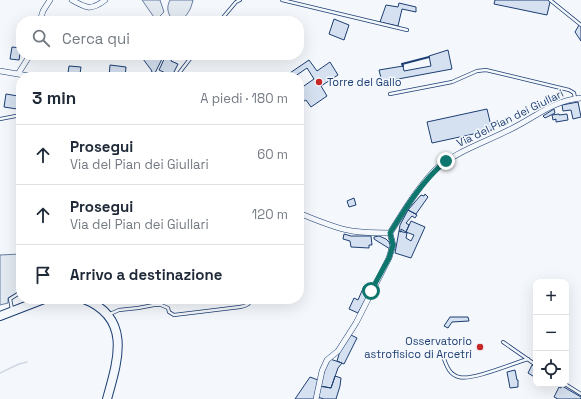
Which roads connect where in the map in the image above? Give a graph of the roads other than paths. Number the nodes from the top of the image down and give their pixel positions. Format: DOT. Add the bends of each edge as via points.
graph roads {
  1 [pos="50,0"];
  2 [pos="72,0"];
  3 [pos="105,0"];
  4 [pos="240,0"];
  5 [pos="282,0"];
  6 [pos="550,0"];
  7 [pos="42,16"];
  8 [pos="224,16"];
  9 [pos="581,25"];
  10 [pos="407,30"];
  11 [pos="27,60"];
  12 [pos="190,60"];
  13 [pos="0,71"];
  14 [pos="19,72"];
  15 [pos="180,72"];
  16 [pos="16,74"];
  17 [pos="390,94"];
  18 [pos="578,98"];
  19 [pos="16,116"];
  20 [pos="0,119"];
  21 [pos="304,215"];
  22 [pos="390,233"];
  23 [pos="16,295"];
  24 [pos="32,304"];
  25 [pos="93,304"];
  26 [pos="154,304"];
  27 [pos="154,304"];
  28 [pos="248,304"];
  29 [pos="13,312"];
  30 [pos="0,316"];
  31 [pos="108,316"];
  32 [pos="503,342"];
  33 [pos="444,359"];
  34 [pos="528,359"];
  35 [pos="533,363"];
  36 [pos="569,386"];
  37 [pos="581,394"];
  38 [pos="107,399"];
  39 [pos="316,399"];
  1 -- 7 [label="street"];
  2 -- 3 [label="street" via="85,8 92,8"];
  4 -- 8 [label="lane"];
  5 -- 10 [label="lane"];
  6 -- 9 [label="lane"];
  11 -- 14 [label="street"];
  12 -- 15 [label="lane"];
  13 -- 16 [label="street"];
  17 -- 18 [label="lane" via="452,82 477,71 486,70 569,90"];
  18 -- 22 [label="street, Via del Pian dei Giullari" via="550,107 512,129 446,161 417,192"];
  19 -- 20 [label="lane"];
  21 -- 22 [label="street" via="345,230"];
  22 -- 39 [label="street" via="393,245 389,258 356,323 338,350 327,360"];
  23 -- 29 [label="lane" via="10,299"];
  24 -- 29 [label="main road"];
  25 -- 31 [label="main road"];
  26 -- 31 [label="lane" via="119,310"];
  27 -- 28 [label="lane" via="168,308 174,316"];
  29 -- 30 [label="main road"];
  31 -- 38 [label="main road" via="117,333 119,344"];
  32 -- 34 [label="lane"];
  33 -- 34 [label="lane" via="450,372 466,378"];
  34 -- 35 [label="lane"];
  36 -- 37 [label="lane"];
}
